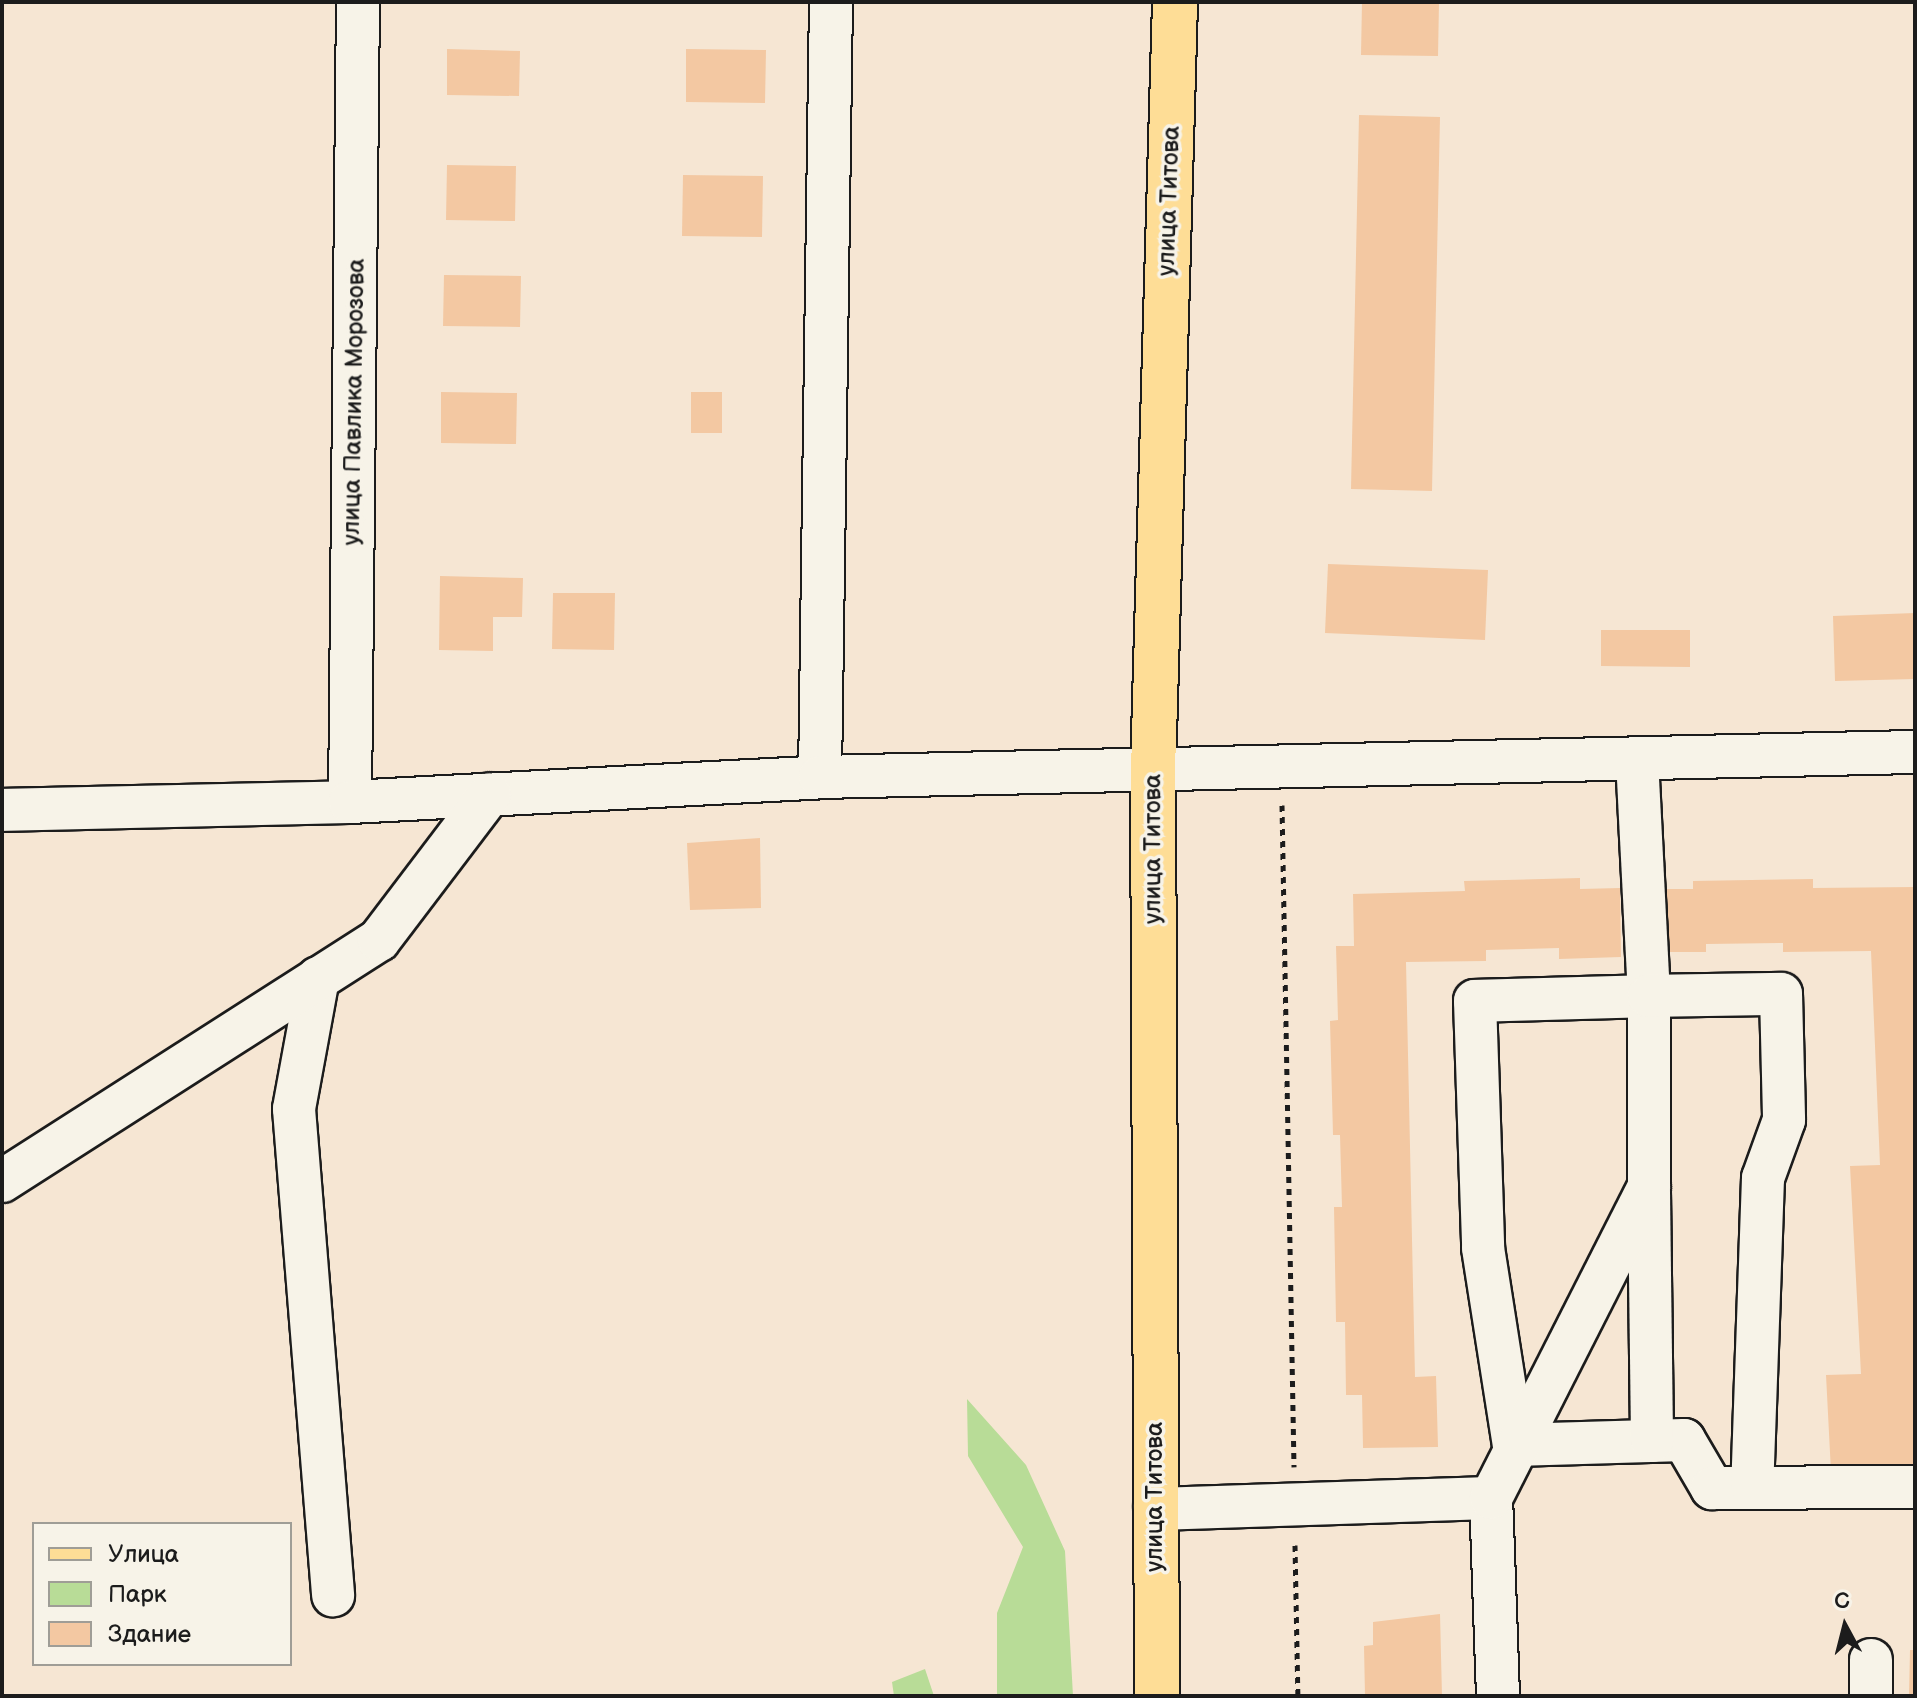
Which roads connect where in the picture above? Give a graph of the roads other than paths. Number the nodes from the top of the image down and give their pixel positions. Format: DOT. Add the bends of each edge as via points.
graph roads {
  1 [pos="358,2"];
  2 [pos="831,2"];
  3 [pos="1175,2"];
  4 [pos="1915,752"];
  5 [pos="1637,759"];
  6 [pos="1153,771"];
  7 [pos="820,777"];
  8 [pos="490,794"];
  9 [pos="350,802"];
  10 [pos="2,810"];
  11 [pos="318,978"];
  12 [pos="1649,996"];
  13 [pos="2,1181"];
  14 [pos="1649,1187"];
  15 [pos="1652,1441"];
  16 [pos="1514,1445"];
  17 [pos="1752,1487"];
  18 [pos="1915,1487"];
  19 [pos="1491,1498"];
  20 [pos="1155,1509"];
  21 [pos="333,1595"];
  22 [pos="1157,1696"];
  23 [pos="1498,1696"];
  1 -- 9 [label="street, улица Павлика Морозова"];
  2 -- 7 [label="street"];
  3 -- 6 [label="main road, улица Титова"];
  4 -- 5 [label="street"];
  5 -- 6 [label="street"];
  5 -- 12 [label="street"];
  6 -- 7 [label="street"];
  6 -- 20 [label="main road, улица Титова"];
  7 -- 8 [label="street"];
  8 -- 9 [label="street"];
  8 -- 11 [label="street" via="379,940"];
  9 -- 10 [label="street"];
  11 -- 13 [label="street"];
  11 -- 21 [label="street" via="294,1109"];
  12 -- 14 [label="street"];
  12 -- 16 [label="street" via="1475,1001 1483,1248"];
  12 -- 17 [label="street" via="1781,994 1784,1120 1763,1178"];
  14 -- 15 [label="street"];
  14 -- 16 [label="street"];
  15 -- 16 [label="street"];
  15 -- 17 [label="street" via="1684,1440 1712,1488"];
  16 -- 19 [label="street"];
  17 -- 18 [label="street"];
  19 -- 20 [label="street"];
  19 -- 23 [label="street"];
  20 -- 22 [label="main road, улица Титова"];
}
